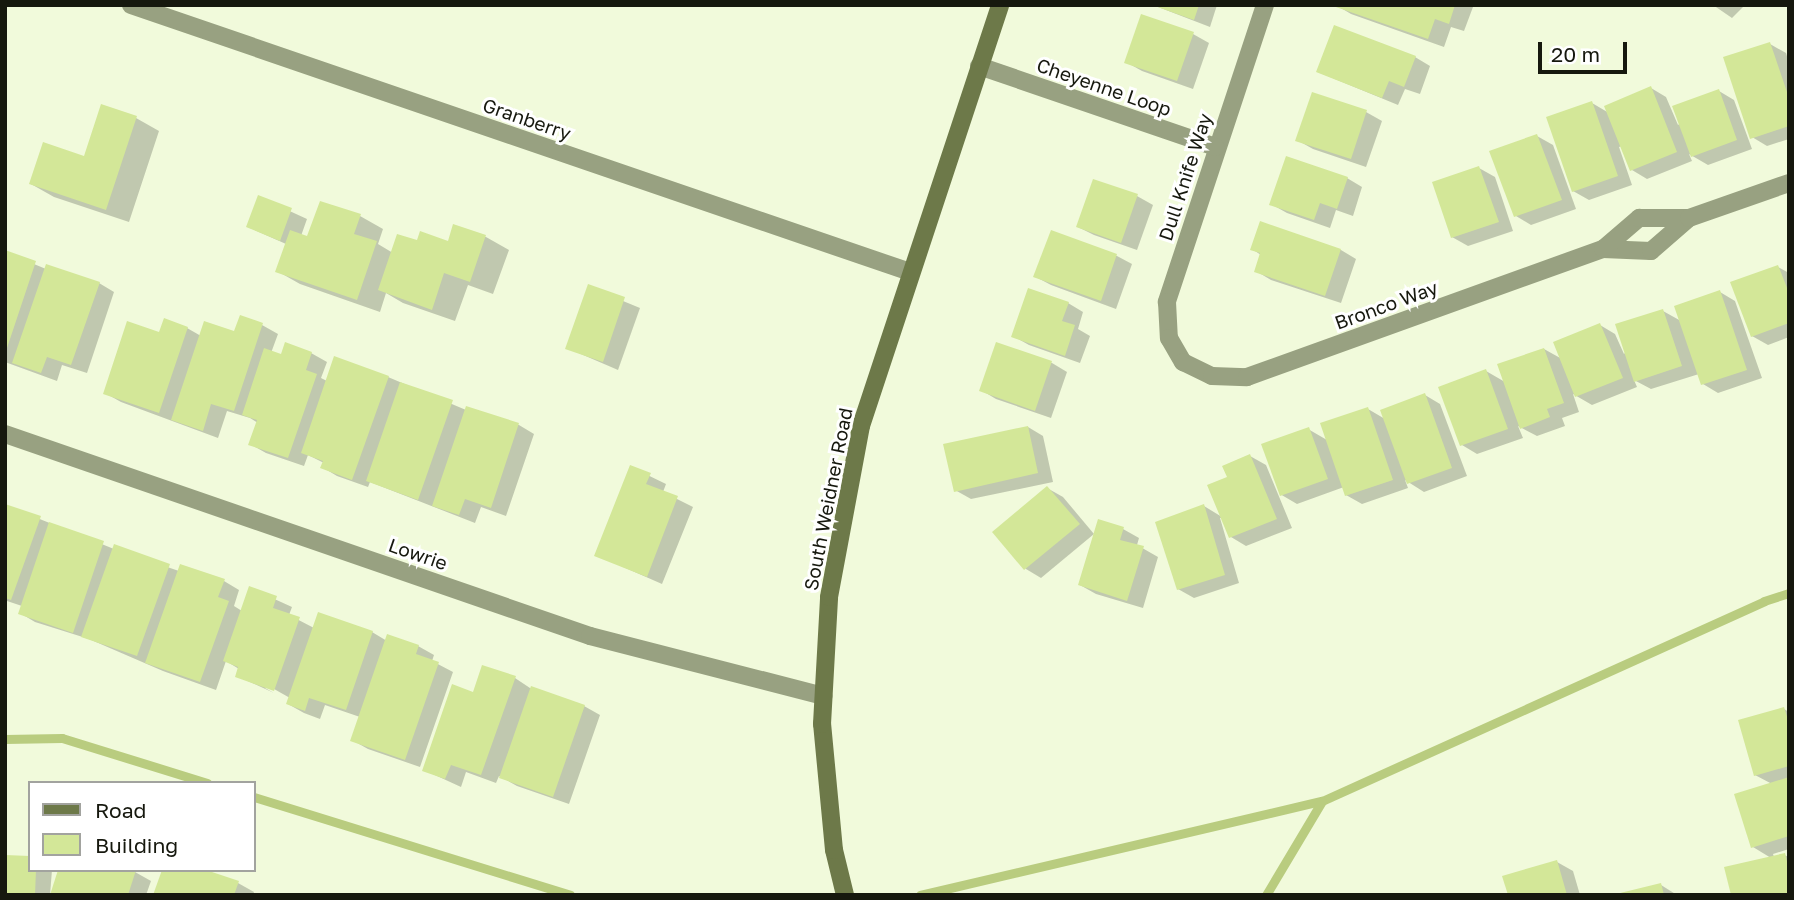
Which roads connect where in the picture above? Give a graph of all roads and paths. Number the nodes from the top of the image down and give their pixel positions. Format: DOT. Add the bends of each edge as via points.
graph roads {
  1 [pos="131,5"];
  2 [pos="1000,5"];
  3 [pos="1265,5"];
  4 [pos="979,66"];
  5 [pos="1216,147"];
  6 [pos="1789,183"];
  7 [pos="1689,218"];
  8 [pos="1603,249"];
  9 [pos="910,272"];
  10 [pos="1183,362"];
  11 [pos="5,434"];
  12 [pos="823,696"];
  13 [pos="845,895"];
  1 -- 9 [label="street, Granberry"];
  2 -- 4 [label="main road, South Weidner Road"];
  3 -- 5 [label="street, Dull Knife Way"];
  4 -- 5 [label="street, Cheyenne Loop"];
  4 -- 9 [label="main road, South Weidner Road"];
  5 -- 10 [label="street, Dull Knife Way" via="1167,302 1169,338"];
  6 -- 7 [label="street, Bronco Way"];
  7 -- 8 [label="street, Bronco Way" via="1639,218"];
  7 -- 8 [label="street, Bronco Way" via="1651,251"];
  8 -- 10 [label="street, Bronco Way" via="1247,377 1212,376"];
  9 -- 12 [label="main road, South Weidner Road" via="861,426 829,597"];
  11 -- 12 [label="street, Lowrie" via="590,636"];
  12 -- 13 [label="main road, South Weidner Road" via="834,849"];
}
